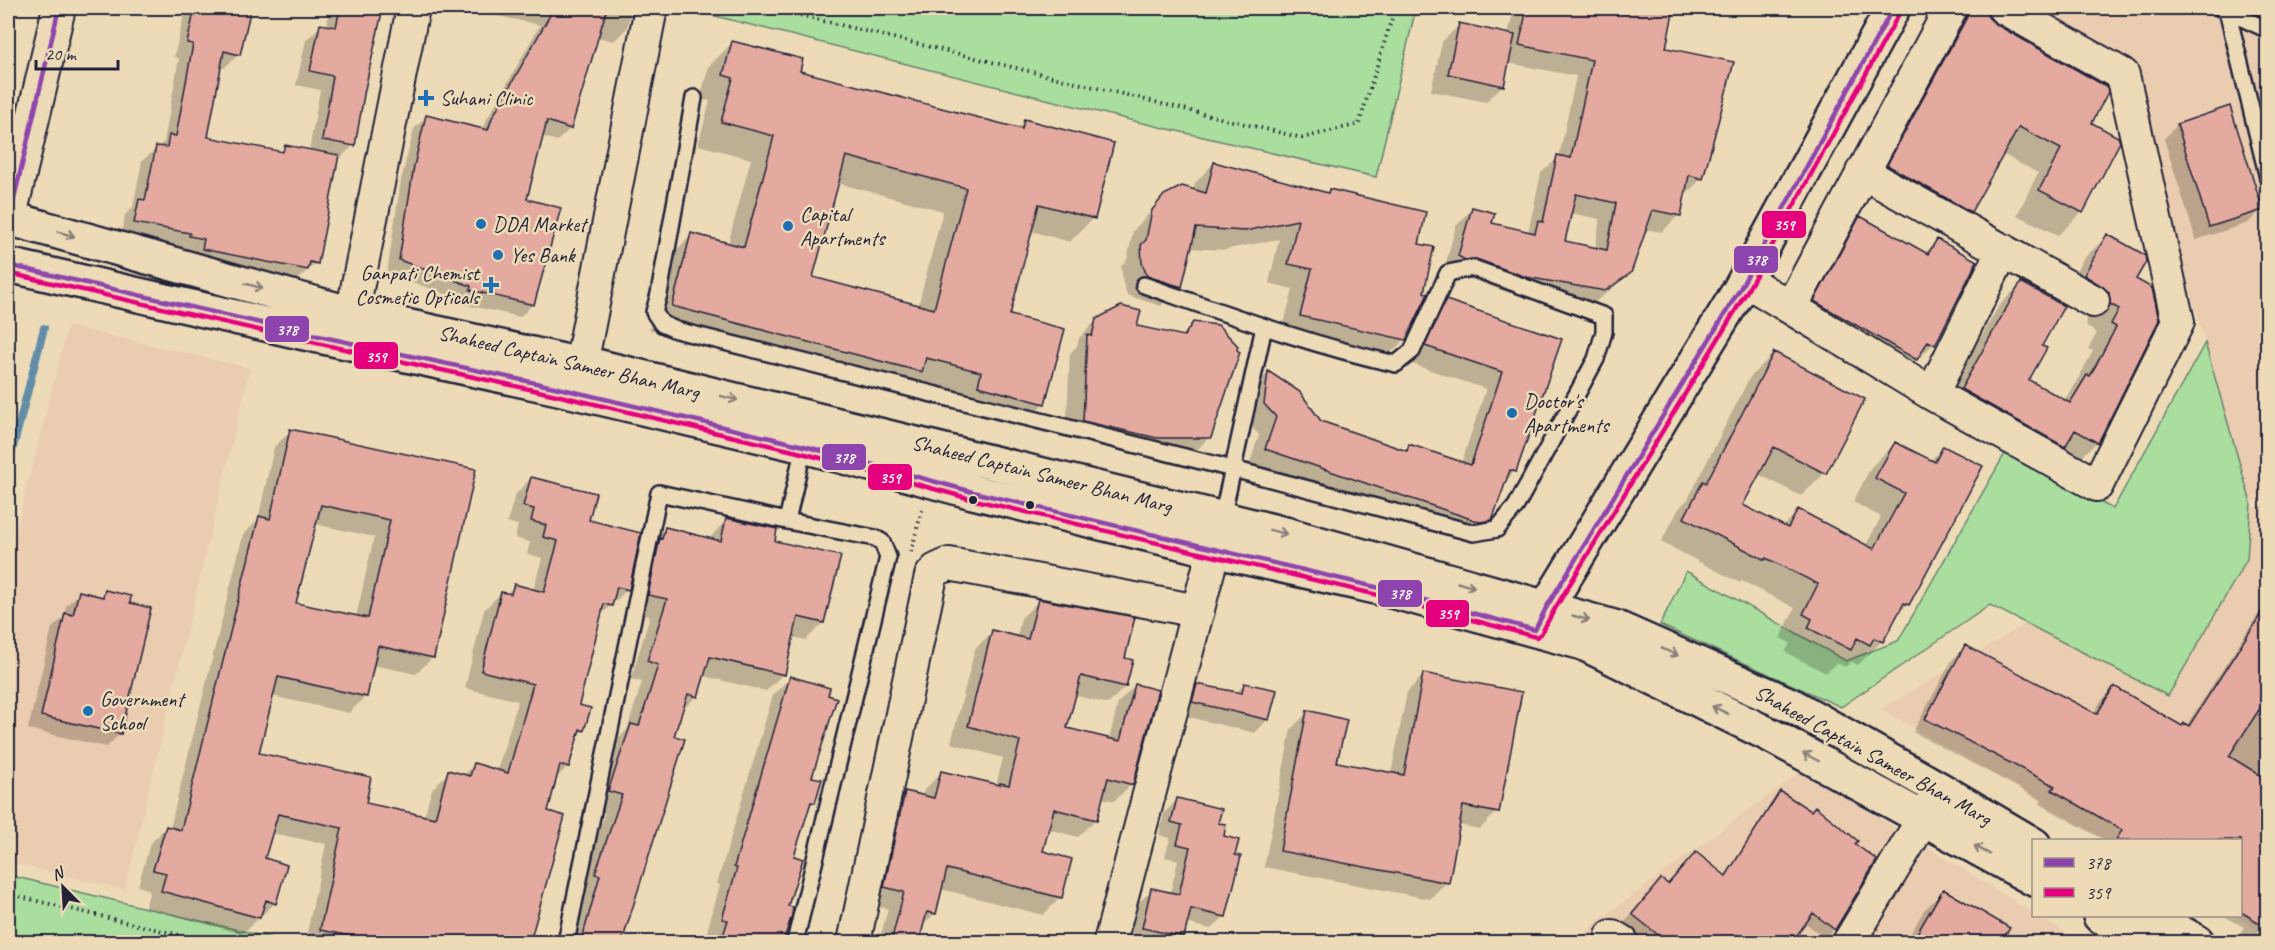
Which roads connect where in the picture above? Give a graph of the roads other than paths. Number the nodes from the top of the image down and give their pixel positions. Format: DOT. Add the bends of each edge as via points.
graph roads {
  1 [pos="59,8"];
  2 [pos="413,8"];
  3 [pos="651,8"];
  4 [pos="1893,8"];
  5 [pos="1951,8"];
  6 [pos="2004,8"];
  7 [pos="2223,9"];
  8 [pos="2268,30"];
  9 [pos="694,98"];
  10 [pos="1862,172"];
  11 [pos="2268,178"];
  12 [pos="8,220"];
  13 [pos="2003,250"];
  14 [pos="8,265"];
  15 [pos="1745,280"];
  16 [pos="1144,285"];
  17 [pos="2093,301"];
  18 [pos="1791,307"];
  19 [pos="352,314"];
  20 [pos="1264,327"];
  21 [pos="581,365"];
  22 [pos="1932,394"];
  23 [pos="808,432"];
  24 [pos="1233,470"];
  25 [pos="1222,518"];
  26 [pos="787,521"];
  27 [pos="1214,550"];
  28 [pos="1198,611"];
  29 [pos="1540,619"];
  30 [pos="1941,790"];
  31 [pos="1925,819"];
  32 [pos="2032,844"];
  33 [pos="2032,878"];
  34 [pos="2104,917"];
  35 [pos="2155,917"];
  36 [pos="566,942"];
  37 [pos="795,942"];
  38 [pos="854,942"];
  39 [pos="1110,942"];
  40 [pos="1849,942"];
  41 [pos="2149,942"];
  42 [pos="2198,942"];
  1 -- 12 [label="street"];
  2 -- 19 [label="street"];
  3 -- 21 [label="street"];
  4 -- 15 [label="street"];
  5 -- 10 [label="street"];
  6 -- 22 [label="street" via="2123,75 2178,322 2097,485"];
  7 -- 8 [label="lane"];
  7 -- 11 [label="lane"];
  9 -- 24 [label="lane" via="654,312 662,324"];
  10 -- 13 [label="street"];
  10 -- 18 [label="street"];
  12 -- 19 [label="street, Shaheed Captain Sameer Bhan Marg, one-way"];
  13 -- 17 [label="street"];
  13 -- 22 [label="street"];
  14 -- 23 [label="street, Shaheed Captain Sameer Bhan Marg" via="554,387"];
  15 -- 18 [label="street"];
  15 -- 29 [label="street"];
  16 -- 20 [label="lane"];
  18 -- 22 [label="street"];
  19 -- 21 [label="street, Shaheed Captain Sameer Bhan Marg"];
  20 -- 24 [label="lane"];
  20 -- 24 [label="lane" via="1396,364 1412,351 1448,273 1473,268 1604,316 1596,359 1516,506 1497,530 1474,534"];
  21 -- 23 [label="street, Shaheed Captain Sameer Bhan Marg, one-way" via="600,367"];
  23 -- 25 [label="street, Shaheed Captain Sameer Bhan Marg"];
  23 -- 26 [label="lane"];
  23 -- 27 [label="street, Shaheed Captain Sameer Bhan Marg" via="973,492"];
  24 -- 25 [label="lane"];
  25 -- 27 [label="street"];
  25 -- 29 [label="street, Shaheed Captain Sameer Bhan Marg, one-way" via="1285,534"];
  26 -- 36 [label="lane" via="659,493"];
  26 -- 37 [label="lane" via="875,538 882,542 888,557"];
  27 -- 28 [label="street"];
  27 -- 29 [label="street, Shaheed Captain Sameer Bhan Marg"];
  28 -- 38 [label="street" via="949,564 936,570 931,576"];
  28 -- 39 [label="street"];
  29 -- 30 [label="street, Shaheed Captain Sameer Bhan Marg, one-way" via="1617,628 1793,706"];
  31 -- 29 [label="street, Shaheed Captain Sameer Bhan Marg, one-way" via="1772,736"];
  30 -- 31 [label="street"];
  30 -- 32 [label="street, Shaheed Captain Sameer Bhan Marg"];
  33 -- 31 [label="street, Shaheed Captain Sameer Bhan Marg, one-way"];
  31 -- 40 [label="street"];
  34 -- 41 [label="street"];
  35 -- 42 [label="street"];
}
